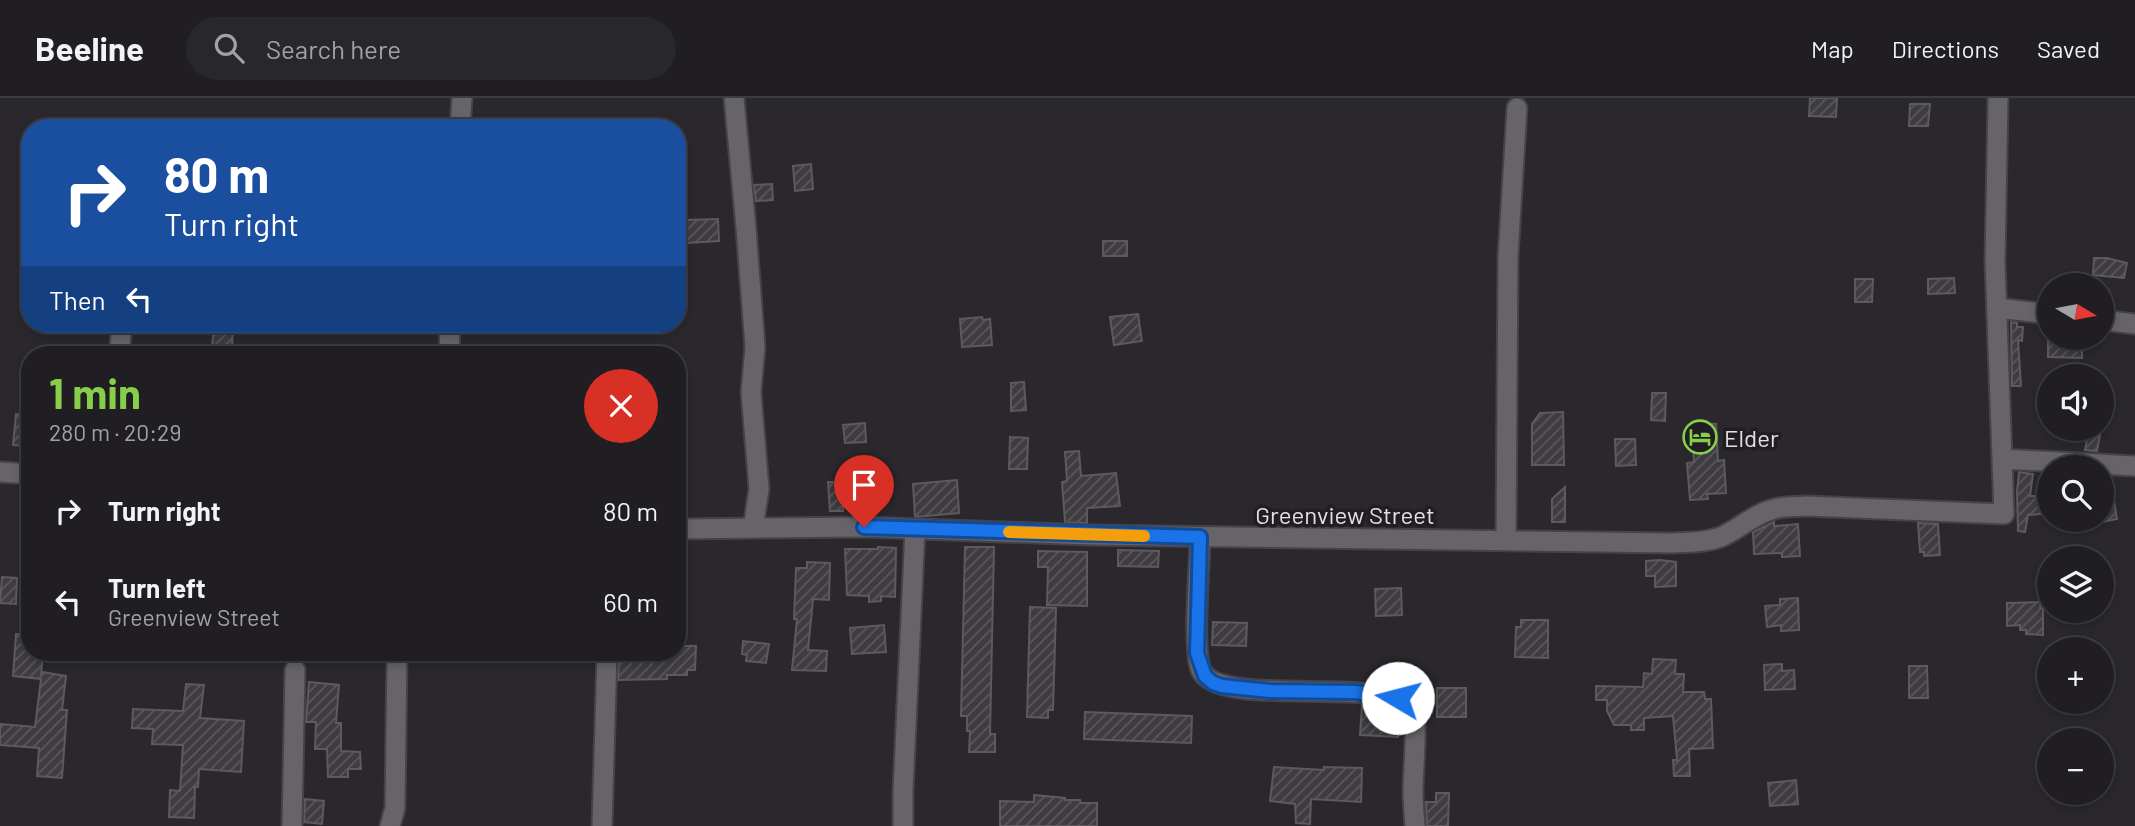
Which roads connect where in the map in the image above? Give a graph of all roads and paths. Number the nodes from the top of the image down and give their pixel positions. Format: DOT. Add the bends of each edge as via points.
graph roads {
  1 [pos="462,98"];
  2 [pos="734,98"];
  3 [pos="1998,98"];
  4 [pos="1517,108"];
  5 [pos="461,119"];
  6 [pos="1997,308"];
  7 [pos="2037,313"];
  8 [pos="2114,321"];
  9 [pos="2135,324"];
  10 [pos="2002,459"];
  11 [pos="2135,466"];
  12 [pos="0,472"];
  13 [pos="21,473"];
  14 [pos="752,528"];
  15 [pos="686,529"];
  16 [pos="915,529"];
  17 [pos="1200,537"];
  18 [pos="1506,540"];
  19 [pos="397,661"];
  20 [pos="607,661"];
  21 [pos="295,670"];
  22 [pos="292,826"];
  23 [pos="390,826"];
  24 [pos="602,826"];
  25 [pos="903,826"];
  26 [pos="1415,826"];
  1 -- 5 [label="street"];
  2 -- 14 [label="street" via="755,347 751,392 759,489"];
  3 -- 6 [label="street"];
  4 -- 18 [label="street" via="1508,256"];
  6 -- 7 [label="street"];
  6 -- 10 [label="street"];
  8 -- 9 [label="street"];
  10 -- 11 [label="street"];
  10 -- 18 [label="street, Greenview Street" via="2004,514 1806,506 1773,509 1704,542"];
  12 -- 13 [label="street"];
  14 -- 15 [label="street, Greenview Street"];
  14 -- 16 [label="street, Greenview Street"];
  16 -- 17 [label="street, Greenview Street"];
  16 -- 25 [label="street"];
  17 -- 18 [label="street, Greenview Street"];
  17 -- 26 [label="street" via="1197,653 1205,676 1222,686 1355,692 1407,702 1415,713"];
  19 -- 23 [label="street" via="395,808"];
  20 -- 24 [label="street"];
  21 -- 22 [label="street"];
}
